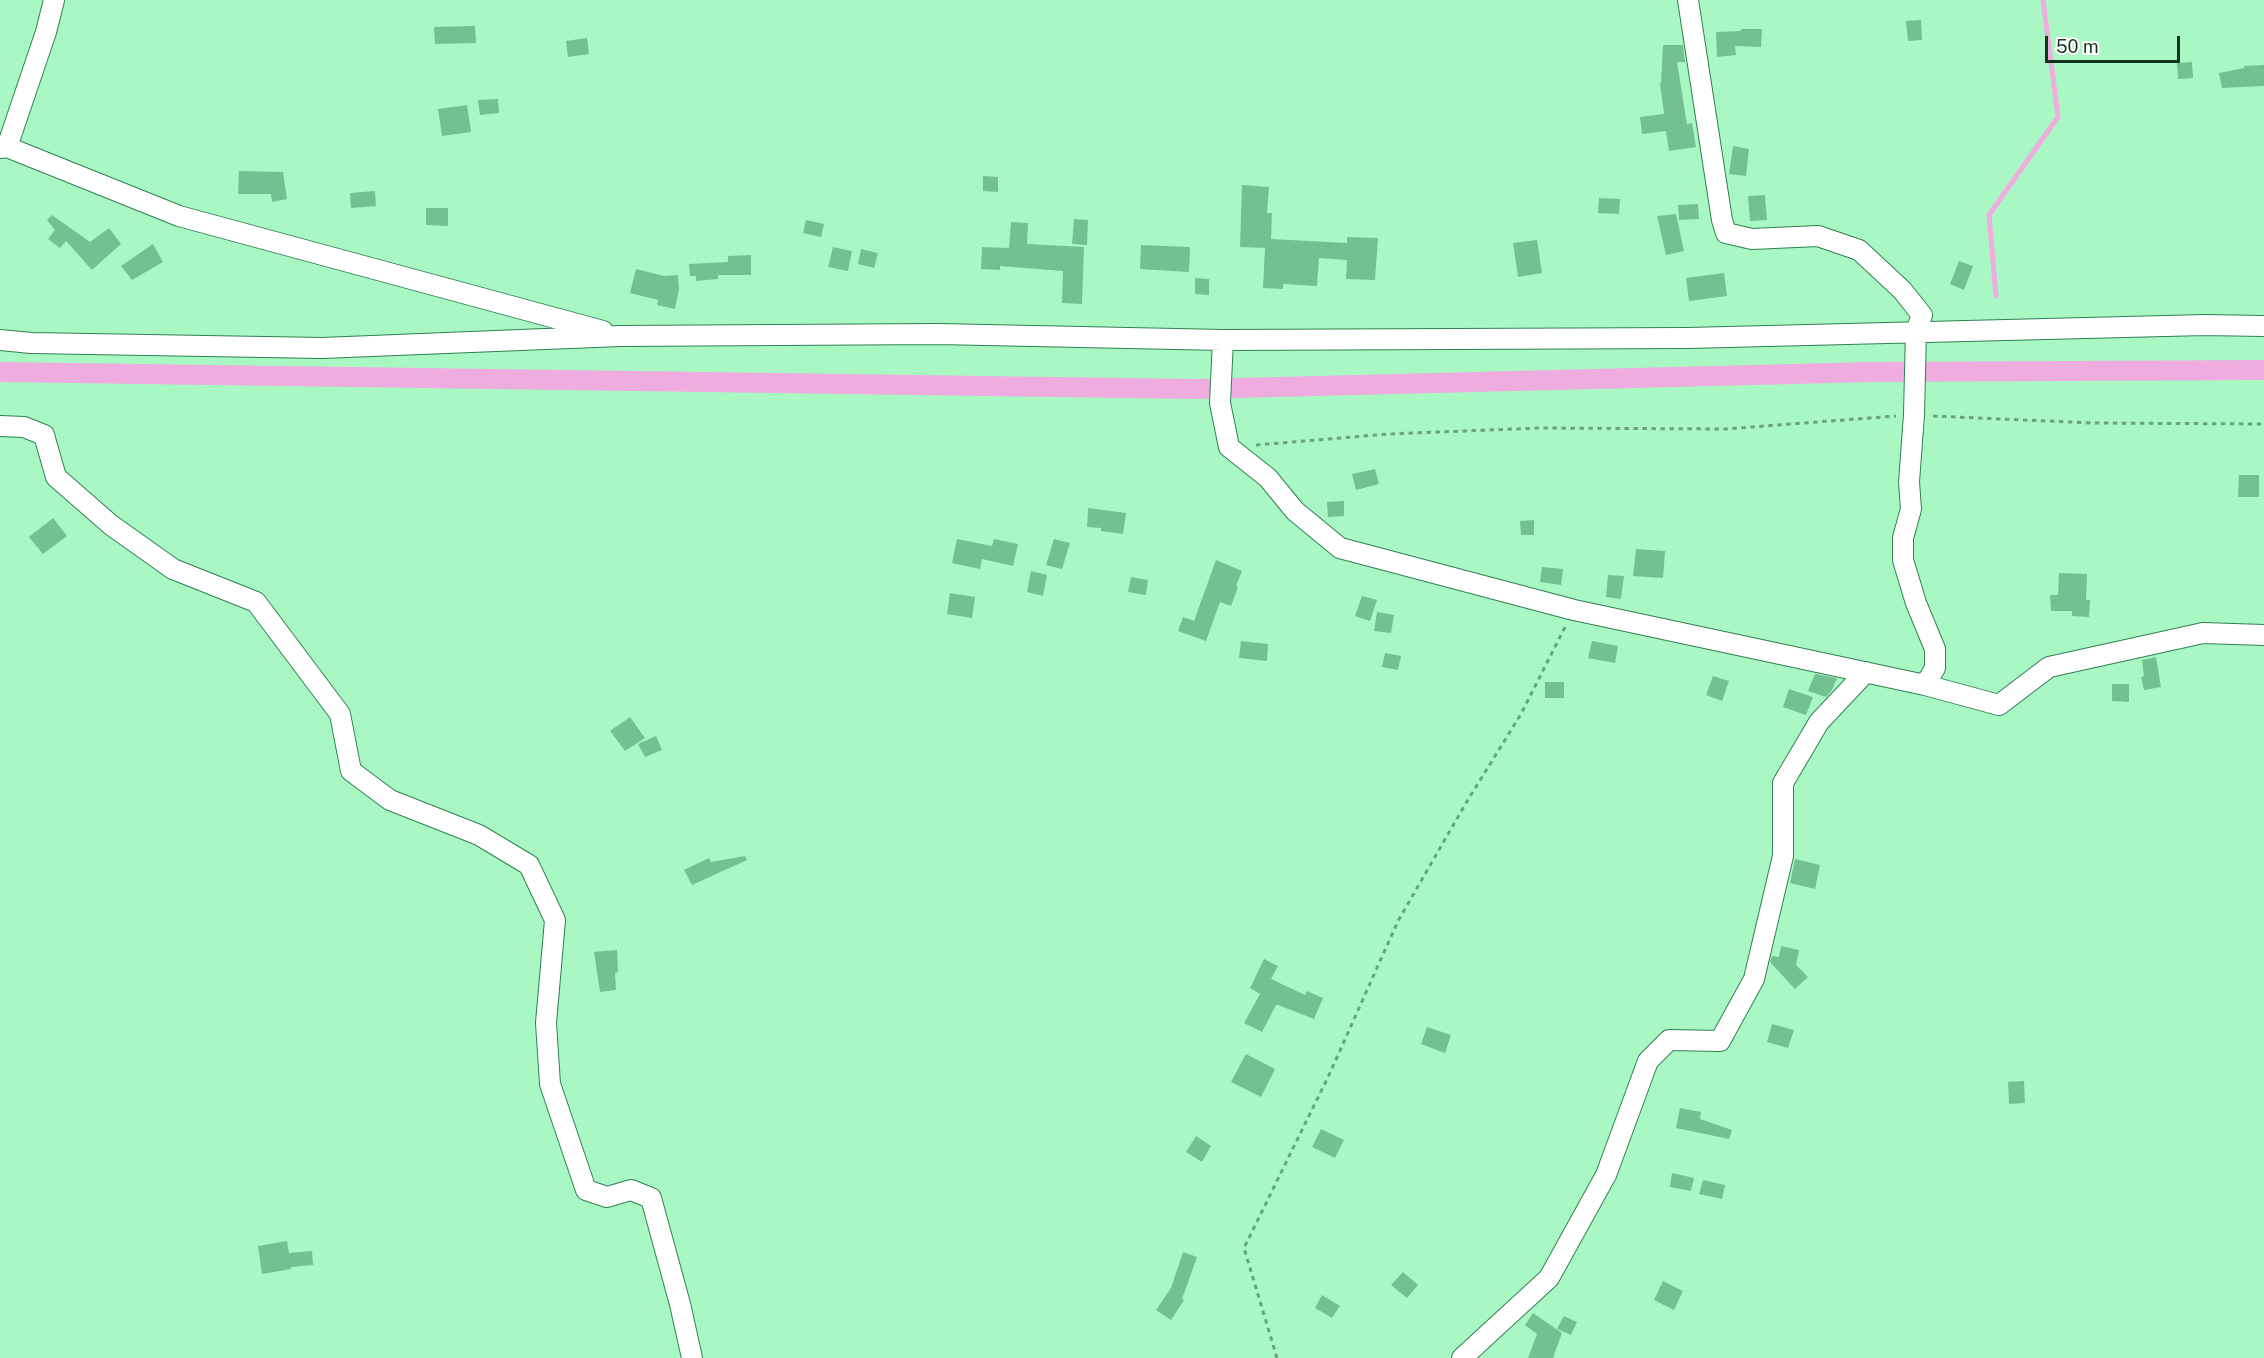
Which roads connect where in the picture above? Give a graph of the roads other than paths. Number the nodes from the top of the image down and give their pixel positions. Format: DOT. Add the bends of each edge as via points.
graph roads {
  1 [pos="54,0"];
  2 [pos="1688,0"];
  3 [pos="3,148"];
  4 [pos="2264,326"];
  5 [pos="1916,332"];
  6 [pos="620,336"];
  7 [pos="0,340"];
  8 [pos="1222,349"];
  9 [pos="0,426"];
  10 [pos="2264,635"];
  11 [pos="1866,672"];
  12 [pos="1925,685"];
  13 [pos="692,1358"];
  14 [pos="1462,1358"];
  1 -- 3 [label="street"];
  2 -- 5 [label="street" via="1726,233 1752,239 1818,236 1859,250 1902,290 1922,315"];
  3 -- 6 [label="street" via="179,216"];
  4 -- 5 [label="street"];
  5 -- 8 [label="street"];
  5 -- 12 [label="street" via="1911,509 1903,560 1935,649 1935,668"];
  6 -- 7 [label="street" via="322,348"];
  6 -- 8 [label="street" via="938,334"];
  8 -- 11 [label="street" via="1220,403 1229,447 1268,478 1295,511 1340,548 1574,610"];
  9 -- 13 [label="street" via="24,427 44,435 56,477 111,525 173,569 256,602 340,714 351,771 390,800 479,835 529,865 555,920 546,1023 550,1084 586,1190 607,1197 632,1190 651,1198"];
  10 -- 12 [label="street" via="2203,633 2049,667 1999,705"];
  11 -- 12 [label="street"];
  11 -- 14 [label="street" via="1819,722 1783,783 1783,856 1754,979 1720,1041 1669,1040 1648,1061 1606,1175 1549,1278"];
}
